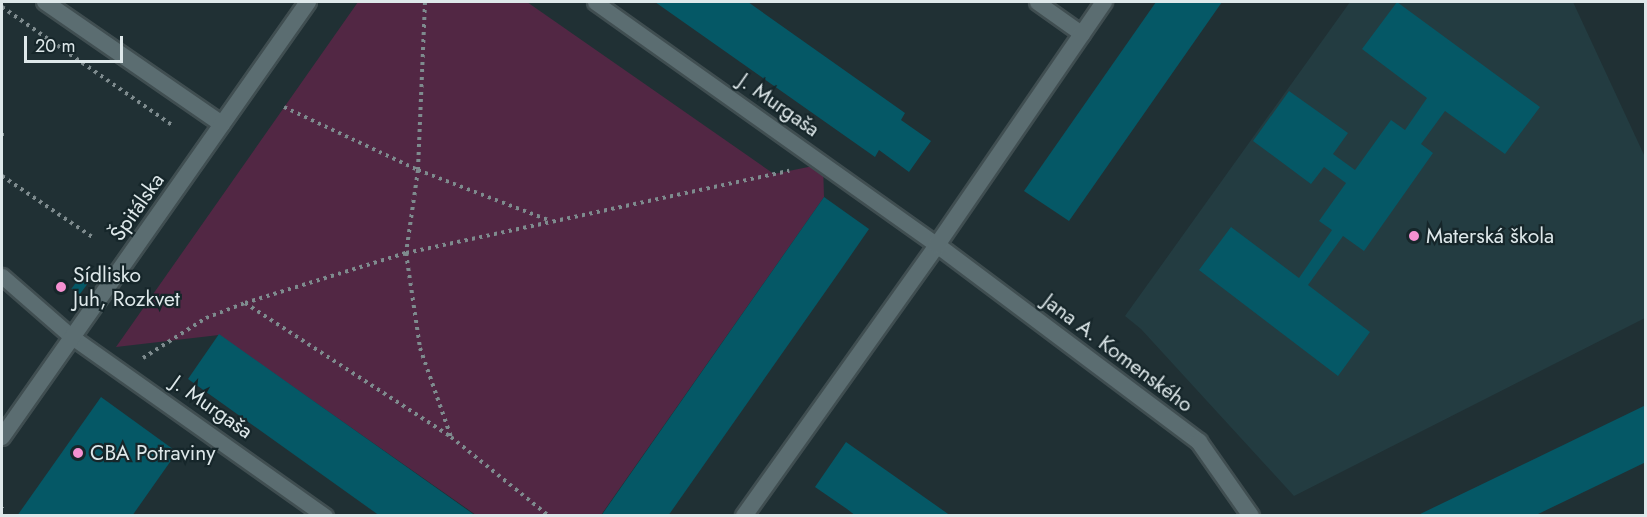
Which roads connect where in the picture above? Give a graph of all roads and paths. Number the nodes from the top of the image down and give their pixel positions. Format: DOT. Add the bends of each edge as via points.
graph roads {
  1 [pos="45,2"];
  2 [pos="308,2"];
  3 [pos="425,2"];
  4 [pos="595,2"];
  5 [pos="1037,2"];
  6 [pos="1104,2"];
  7 [pos="2,7"];
  8 [pos="1082,34"];
  9 [pos="284,107"];
  10 [pos="222,124"];
  11 [pos="173,126"];
  12 [pos="823,164"];
  13 [pos="418,170"];
  14 [pos="2,176"];
  15 [pos="553,222"];
  16 [pos="94,238"];
  17 [pos="938,245"];
  18 [pos="406,253"];
  19 [pos="2,276"];
  20 [pos="245,303"];
  21 [pos="72,337"];
  22 [pos="122,371"];
  23 [pos="2,437"];
  24 [pos="450,437"];
  25 [pos="325,516"];
  26 [pos="549,516"];
  27 [pos="744,516"];
  28 [pos="1251,516"];
  1 -- 10 [label="street"];
  2 -- 10 [label="street, Špitálska"];
  3 -- 13 [label="path"];
  4 -- 12 [label="lane, J. Murgaša"];
  5 -- 8 [label="lane"];
  6 -- 8 [label="street"];
  7 -- 11 [label="path"];
  8 -- 17 [label="street"];
  9 -- 13 [label="path"];
  10 -- 21 [label="street, Špitálska"];
  12 -- 15 [label="path"];
  12 -- 17 [label="lane, J. Murgaša"];
  13 -- 15 [label="path"];
  13 -- 18 [label="path"];
  14 -- 16 [label="path"];
  15 -- 18 [label="path"];
  17 -- 27 [label="street"];
  17 -- 28 [label="street, Jana A. Komenského" via="1199,442"];
  18 -- 20 [label="path"];
  18 -- 24 [label="path" via="420,348"];
  19 -- 21 [label="lane, J. Murgaša"];
  20 -- 22 [label="path" via="206,318"];
  20 -- 24 [label="path"];
  21 -- 22 [label="lane, J. Murgaša"];
  21 -- 23 [label="street, Špitálska"];
  22 -- 25 [label="lane, J. Murgaša"];
  24 -- 26 [label="path"];
}
